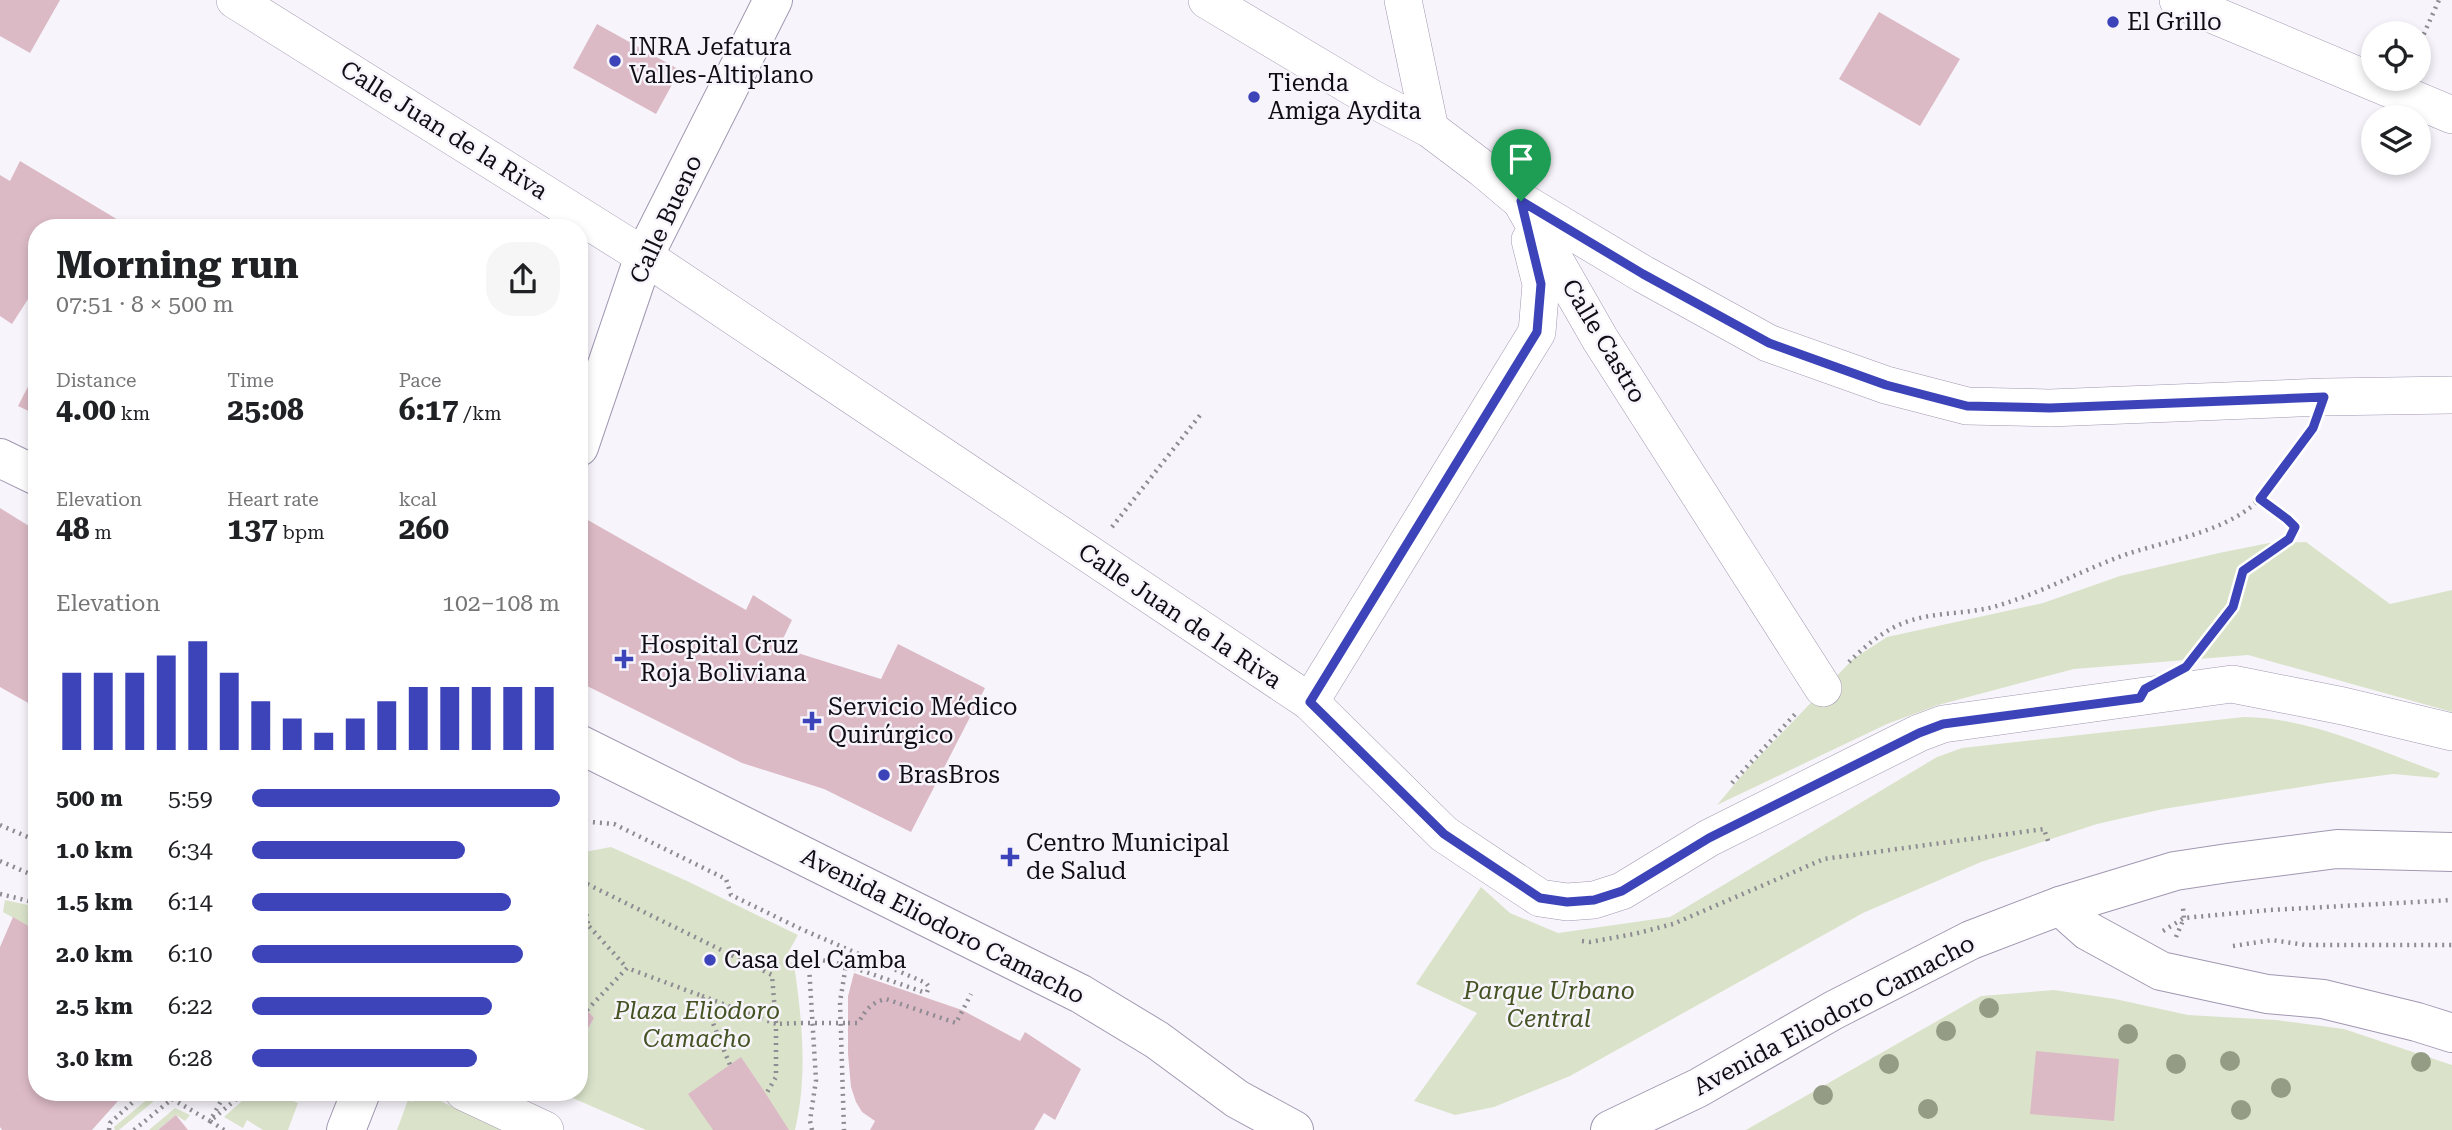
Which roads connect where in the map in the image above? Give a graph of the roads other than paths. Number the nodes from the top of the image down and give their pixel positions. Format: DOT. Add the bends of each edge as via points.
graph roads {
  1 [pos="235,0"];
  2 [pos="773,0"];
  3 [pos="1207,0"];
  4 [pos="1404,0"];
  5 [pos="2178,0"];
  6 [pos="2452,116"];
  7 [pos="1430,129"];
  8 [pos="1521,201"];
  9 [pos="585,219"];
  10 [pos="588,221"];
  11 [pos="644,256"];
  12 [pos="2452,395"];
  13 [pos="588,421"];
  14 [pos="0,458"];
  15 [pos="28,472"];
  16 [pos="1823,688"];
  17 [pos="1310,702"];
  18 [pos="2452,732"];
  19 [pos="588,748"];
  20 [pos="2452,852"];
  21 [pos="2060,906"];
  22 [pos="2452,1033"];
  23 [pos="357,1101"];
  24 [pos="483,1101"];
  25 [pos="346,1130"];
  26 [pos="545,1130"];
  27 [pos="1294,1130"];
  28 [pos="1610,1130"];
  1 -- 9 [label="street, Calle Juan de la Riva"];
  2 -- 11 [label="main road, Calle Bueno"];
  3 -- 7 [label="street, Calle Castro"];
  4 -- 7 [label="street"];
  5 -- 6 [label="street"];
  7 -- 8 [label="street, Calle Castro"];
  8 -- 12 [label="street" via="1769,343 1886,385 1967,406 2050,408"];
  8 -- 16 [label="street, Calle Castro" via="1600,339"];
  8 -- 17 [label="street" via="1541,284 1537,332"];
  10 -- 11 [label="street, Calle Juan de la Riva"];
  11 -- 13 [label="main road, Calle Bueno"];
  11 -- 17 [label="street, Calle Juan de la Riva"];
  14 -- 15 [label="main road"];
  17 -- 18 [label="street, Calle Juan de la Riva" via="1444,834 1540,898 1567,902 1622,891 1709,838 1943,724 2232,684"];
  19 -- 27 [label="main road, Avenida Eliodoro Camacho" via="1081,994 1157,1040 1237,1100"];
  20 -- 21 [label="main road, Avenida Eliodoro Camacho" via="2337,849 2228,863 2175,871"];
  21 -- 22 [label="main road" via="2088,931 2161,971 2267,994 2323,999"];
  21 -- 28 [label="main road, Avenida Eliodoro Camacho" via="1971,940 1834,1010 1699,1088"];
  23 -- 25 [label="main road"];
  24 -- 26 [label="street"];
}
